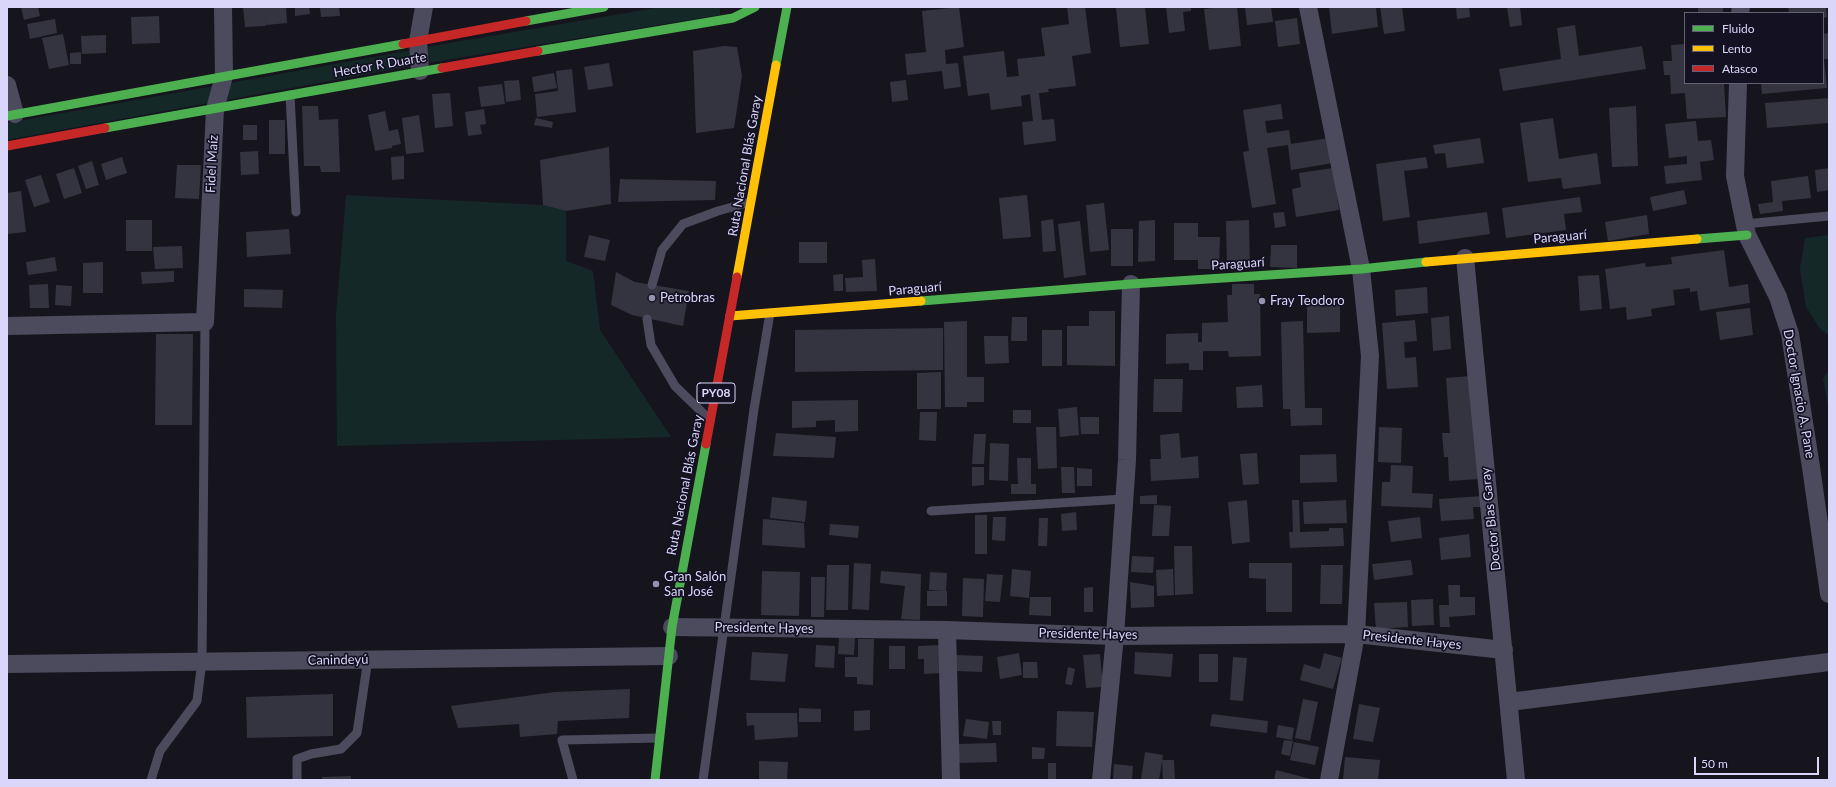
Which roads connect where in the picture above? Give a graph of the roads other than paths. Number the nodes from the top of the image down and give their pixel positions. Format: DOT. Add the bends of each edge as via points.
graph roads {
  1 [pos="223,7"];
  2 [pos="424,7"];
  3 [pos="604,7"];
  4 [pos="755,7"];
  5 [pos="787,7"];
  6 [pos="1308,7"];
  7 [pos="418,41"];
  8 [pos="420,71"];
  9 [pos="224,76"];
  10 [pos="1738,84"];
  11 [pos="7,85"];
  12 [pos="290,95"];
  13 [pos="215,108"];
  14 [pos="11,115"];
  15 [pos="7,146"];
  16 [pos="751,202"];
  17 [pos="296,212"];
  18 [pos="1829,216"];
  19 [pos="1746,230"];
  20 [pos="1465,258"];
  21 [pos="1361,269"];
  22 [pos="1131,284"];
  23 [pos="652,285"];
  24 [pos="770,313"];
  25 [pos="730,316"];
  26 [pos="647,319"];
  27 [pos="205,322"];
  28 [pos="7,326"];
  29 [pos="710,420"];
  30 [pos="1124,499"];
  31 [pos="931,511"];
  32 [pos="1829,594"];
  33 [pos="672,627"];
  34 [pos="724,627"];
  35 [pos="947,630"];
  36 [pos="1356,634"];
  37 [pos="1115,636"];
  38 [pos="1504,650"];
  39 [pos="669,656"];
  40 [pos="368,659"];
  41 [pos="202,661"];
  42 [pos="1829,662"];
  43 [pos="7,664"];
  44 [pos="1509,702"];
  45 [pos="659,738"];
  46 [pos="151,780"];
  47 [pos="297,780"];
  48 [pos="573,780"];
  49 [pos="655,780"];
  50 [pos="703,780"];
  51 [pos="951,780"];
  52 [pos="1101,780"];
  53 [pos="1329,780"];
  54 [pos="1516,780"];
  1 -- 9 [label="street, Fidel Maíz"];
  2 -- 7 [label="street"];
  3 -- 7 [label="main road, Hector R Duarte"];
  4 -- 8 [label="main road, Hector R Duarte" via="733,18"];
  5 -- 16 [label="main road, Ruta Nacional Blás Garay / PY08"];
  6 -- 21 [label="street"];
  7 -- 8 [label="street"];
  7 -- 9 [label="main road, Hector R Duarte"];
  8 -- 12 [label="main road, Hector R Duarte"];
  9 -- 13 [label="street, Fidel Maíz"];
  9 -- 14 [label="main road, Hector R Duarte"];
  10 -- 19 [label="street, Doctor Ignacio A. Pane" via="1735,176"];
  11 -- 14 [label="street"];
  12 -- 13 [label="main road, Hector R Duarte"];
  12 -- 17 [label="lane"];
  13 -- 15 [label="main road, Hector R Duarte"];
  13 -- 27 [label="street, Fidel Maíz"];
  16 -- 23 [label="lane" via="718,210 683,224 662,250"];
  16 -- 25 [label="main road, Ruta Nacional Blás Garay / PY08"];
  18 -- 19 [label="lane"];
  19 -- 20 [label="main road, Paraguarí"];
  19 -- 32 [label="street, Doctor Ignacio A. Pane" via="1778,297 1790,334"];
  20 -- 21 [label="main road, Paraguarí"];
  20 -- 38 [label="street, Doctor Blas Garay"];
  21 -- 22 [label="main road, Paraguarí"];
  21 -- 36 [label="street" via="1370,356"];
  22 -- 24 [label="main road, Paraguarí"];
  22 -- 30 [label="street"];
  24 -- 25 [label="main road, Paraguarí"];
  24 -- 34 [label="lane"];
  25 -- 29 [label="main road, Ruta Nacional Blás Garay / PY08"];
  26 -- 29 [label="lane" via="651,345 675,386"];
  27 -- 28 [label="street"];
  27 -- 41 [label="lane"];
  29 -- 33 [label="main road, Ruta Nacional Blás Garay / PY08"];
  30 -- 31 [label="lane"];
  30 -- 37 [label="street"];
  33 -- 34 [label="street, Presidente Hayes"];
  33 -- 39 [label="main road, Ruta Nacional Blás Garay / PY08"];
  34 -- 35 [label="street, Presidente Hayes"];
  34 -- 50 [label="lane"];
  35 -- 37 [label="street, Presidente Hayes"];
  35 -- 51 [label="street"];
  36 -- 37 [label="street, Presidente Hayes"];
  36 -- 38 [label="street, Presidente Hayes"];
  36 -- 53 [label="street"];
  37 -- 52 [label="street"];
  38 -- 44 [label="street, Doctor Blas Garay"];
  39 -- 40 [label="street, Canindeyú"];
  39 -- 45 [label="main road, Ruta Nacional Blás Garay / PY08"];
  40 -- 41 [label="street, Canindeyú"];
  40 -- 47 [label="lane" via="357,733 341,749 297,759"];
  41 -- 43 [label="street, Canindeyú"];
  41 -- 46 [label="lane" via="197,701 160,751"];
  42 -- 44 [label="street"];
  44 -- 54 [label="street, Doctor Blas Garay"];
  45 -- 48 [label="lane" via="562,740"];
  45 -- 49 [label="main road, Ruta Nacional Blás Garay / PY08"];
}
